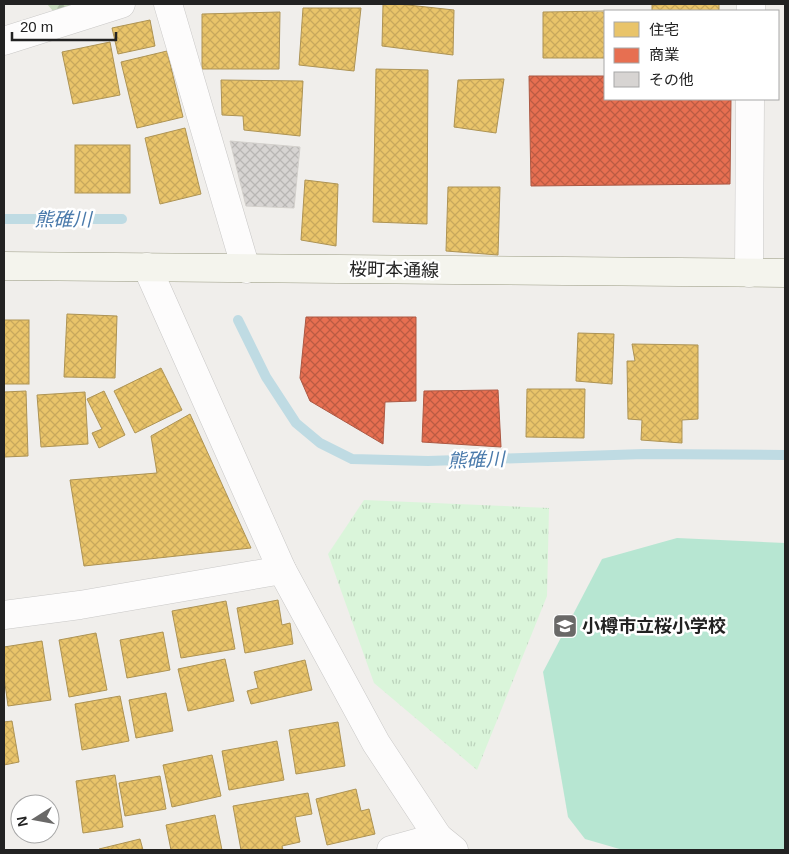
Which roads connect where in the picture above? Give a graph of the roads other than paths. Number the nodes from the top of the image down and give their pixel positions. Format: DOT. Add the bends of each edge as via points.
graph roads {
  1 [pos="121,4"];
  2 [pos="168,4"];
  3 [pos="4,41"];
  4 [pos="750,100"];
  5 [pos="4,266"];
  6 [pos="147,267"];
  7 [pos="246,269"];
  8 [pos="749,273"];
  9 [pos="785,273"];
  10 [pos="282,570"];
  11 [pos="4,615"];
  12 [pos="446,844"];
  13 [pos="391,850"];
  1 -- 3 [label="street"];
  2 -- 7 [label="street"];
  4 -- 8 [label="street"];
  5 -- 6 [label="street, 桜町本通線"];
  6 -- 7 [label="street, 桜町本通線"];
  6 -- 10 [label="street"];
  7 -- 8 [label="street, 桜町本通線"];
  8 -- 9 [label="street, 桜町本通線"];
  10 -- 11 [label="street"];
  10 -- 12 [label="street" via="376,743"];
  12 -- 13 [label="street"];
}
